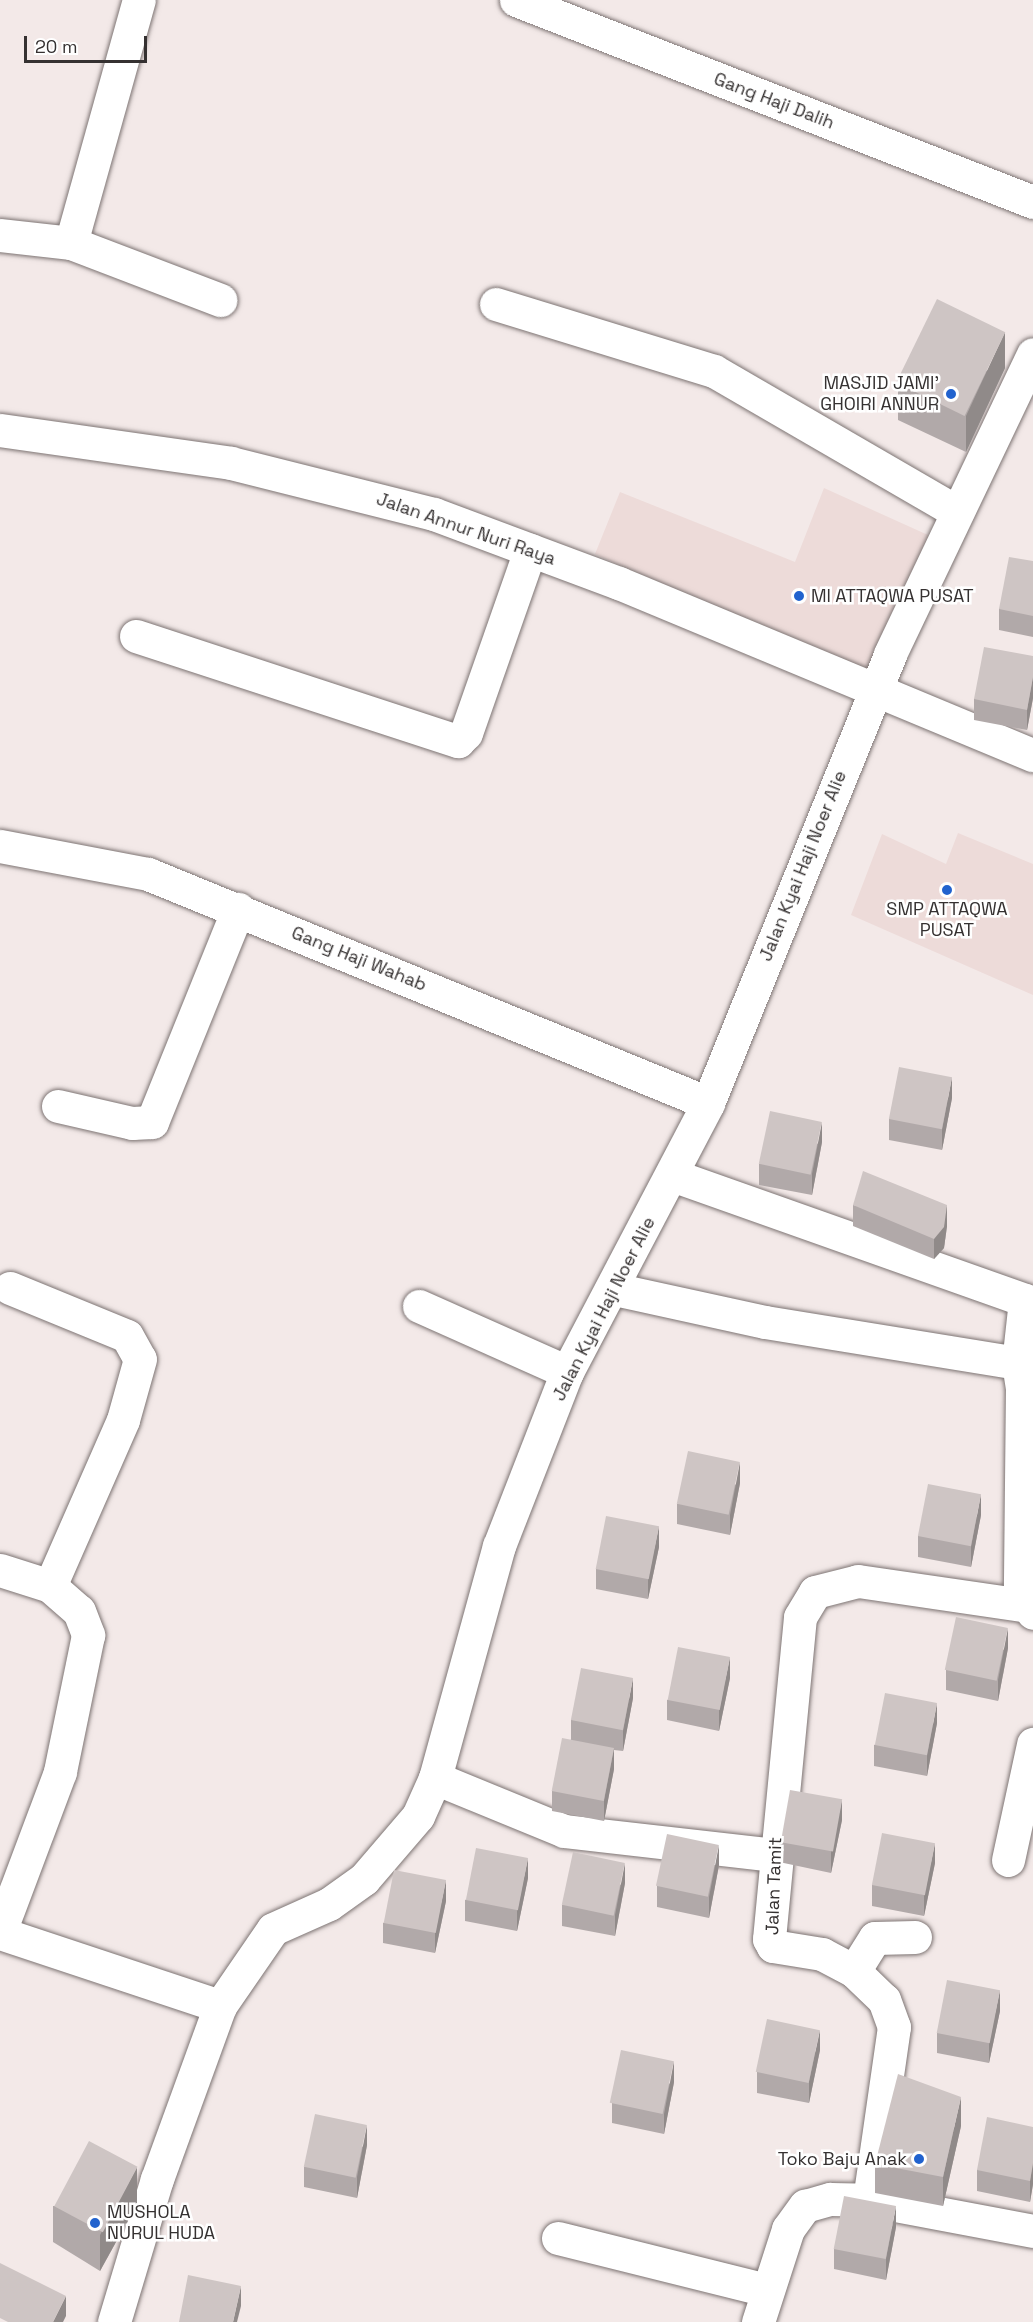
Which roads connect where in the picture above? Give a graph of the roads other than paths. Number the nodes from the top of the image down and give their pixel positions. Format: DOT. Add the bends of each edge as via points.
graph roads {
  1 [pos="139,0"];
  2 [pos="516,0"];
  3 [pos="1033,202"];
  4 [pos="0,235"];
  5 [pos="71,243"];
  6 [pos="220,300"];
  7 [pos="496,304"];
  8 [pos="1033,354"];
  9 [pos="0,430"];
  10 [pos="957,513"];
  11 [pos="530,550"];
  12 [pos="136,636"];
  13 [pos="876,692"];
  14 [pos="1033,755"];
  15 [pos="0,846"];
  16 [pos="238,909"];
  17 [pos="708,1103"];
  18 [pos="58,1106"];
  19 [pos="672,1175"];
  20 [pos="10,1288"];
  21 [pos="614,1289"];
  22 [pos="1029,1301"];
  23 [pos="419,1306"];
  24 [pos="1018,1363"];
  25 [pos="567,1372"];
  26 [pos="1028,1558"];
  27 [pos="0,1570"];
  28 [pos="50,1586"];
  29 [pos="1028,1609"];
  30 [pos="1033,1744"];
  31 [pos="435,1778"];
  32 [pos="774,1855"];
  33 [pos="1008,1860"];
  34 [pos="0,1933"];
  35 [pos="915,1937"];
  36 [pos="854,1971"];
  37 [pos="220,2006"];
  38 [pos="869,2200"];
  39 [pos="1033,2231"];
  40 [pos="558,2238"];
  41 [pos="767,2290"];
  42 [pos="114,2322"];
  43 [pos="758,2322"];
  1 -- 5 [label="street"];
  2 -- 3 [label="street, Gang Haji Dalih"];
  4 -- 5 [label="street"];
  5 -- 6 [label="street"];
  7 -- 10 [label="street" via="714,371"];
  8 -- 10 [label="street, Jalan Kyai Haji Noer Alie"];
  9 -- 11 [label="street, Jalan Annur Nuri Raya" via="231,464 347,489"];
  10 -- 13 [label="street, Jalan Kyai Haji Noer Alie"];
  11 -- 12 [label="street" via="466,733 458,741"];
  11 -- 13 [label="street, Jalan Annur Nuri Raya"];
  13 -- 14 [label="street, Jalan Annur Nuri Raya"];
  13 -- 17 [label="street, Jalan Kyai Haji Noer Alie"];
  15 -- 16 [label="street, Gang Haji Wahab" via="148,874"];
  16 -- 17 [label="street, Gang Haji Wahab"];
  16 -- 18 [label="street" via="152,1122 132,1123"];
  17 -- 19 [label="street, Jalan Kyai Haji Noer Alie"];
  19 -- 21 [label="street, Jalan Kyai Haji Noer Alie"];
  19 -- 22 [label="street"];
  20 -- 28 [label="street" via="127,1336 137,1346 140,1359 123,1420"];
  21 -- 24 [label="street" via="765,1322"];
  21 -- 25 [label="street, Jalan Kyai Haji Noer Alie"];
  22 -- 24 [label="street"];
  23 -- 25 [label="street"];
  24 -- 26 [label="street"];
  25 -- 31 [label="street, Jalan Kyai Haji Noer Alie" via="499,1546"];
  26 -- 29 [label="street"];
  27 -- 28 [label="street"];
  28 -- 34 [label="street" via="79,1611 88,1635 86,1663 60,1772"];
  29 -- 32 [label="street, Jalan Tamit" via="858,1581 815,1592 800,1617"];
  30 -- 33 [label="street"];
  31 -- 32 [label="street" via="564,1831"];
  31 -- 37 [label="street, Jalan Kyai Haji Noer Alie" via="418,1816 364,1879 329,1904 273,1929"];
  32 -- 36 [label="street, Jalan Tamit" via="769,1939 773,1946 822,1954"];
  34 -- 37 [label="street"];
  35 -- 36 [label="street" via="875,1938"];
  36 -- 38 [label="street, Jalan Tamit" via="884,2000 894,2027"];
  37 -- 42 [label="street, Jalan Kyai Haji Noer Alie" via="157,2179"];
  38 -- 39 [label="street"];
  38 -- 41 [label="street" via="805,2206 788,2229"];
  40 -- 41 [label="street"];
  41 -- 43 [label="street"];
}
